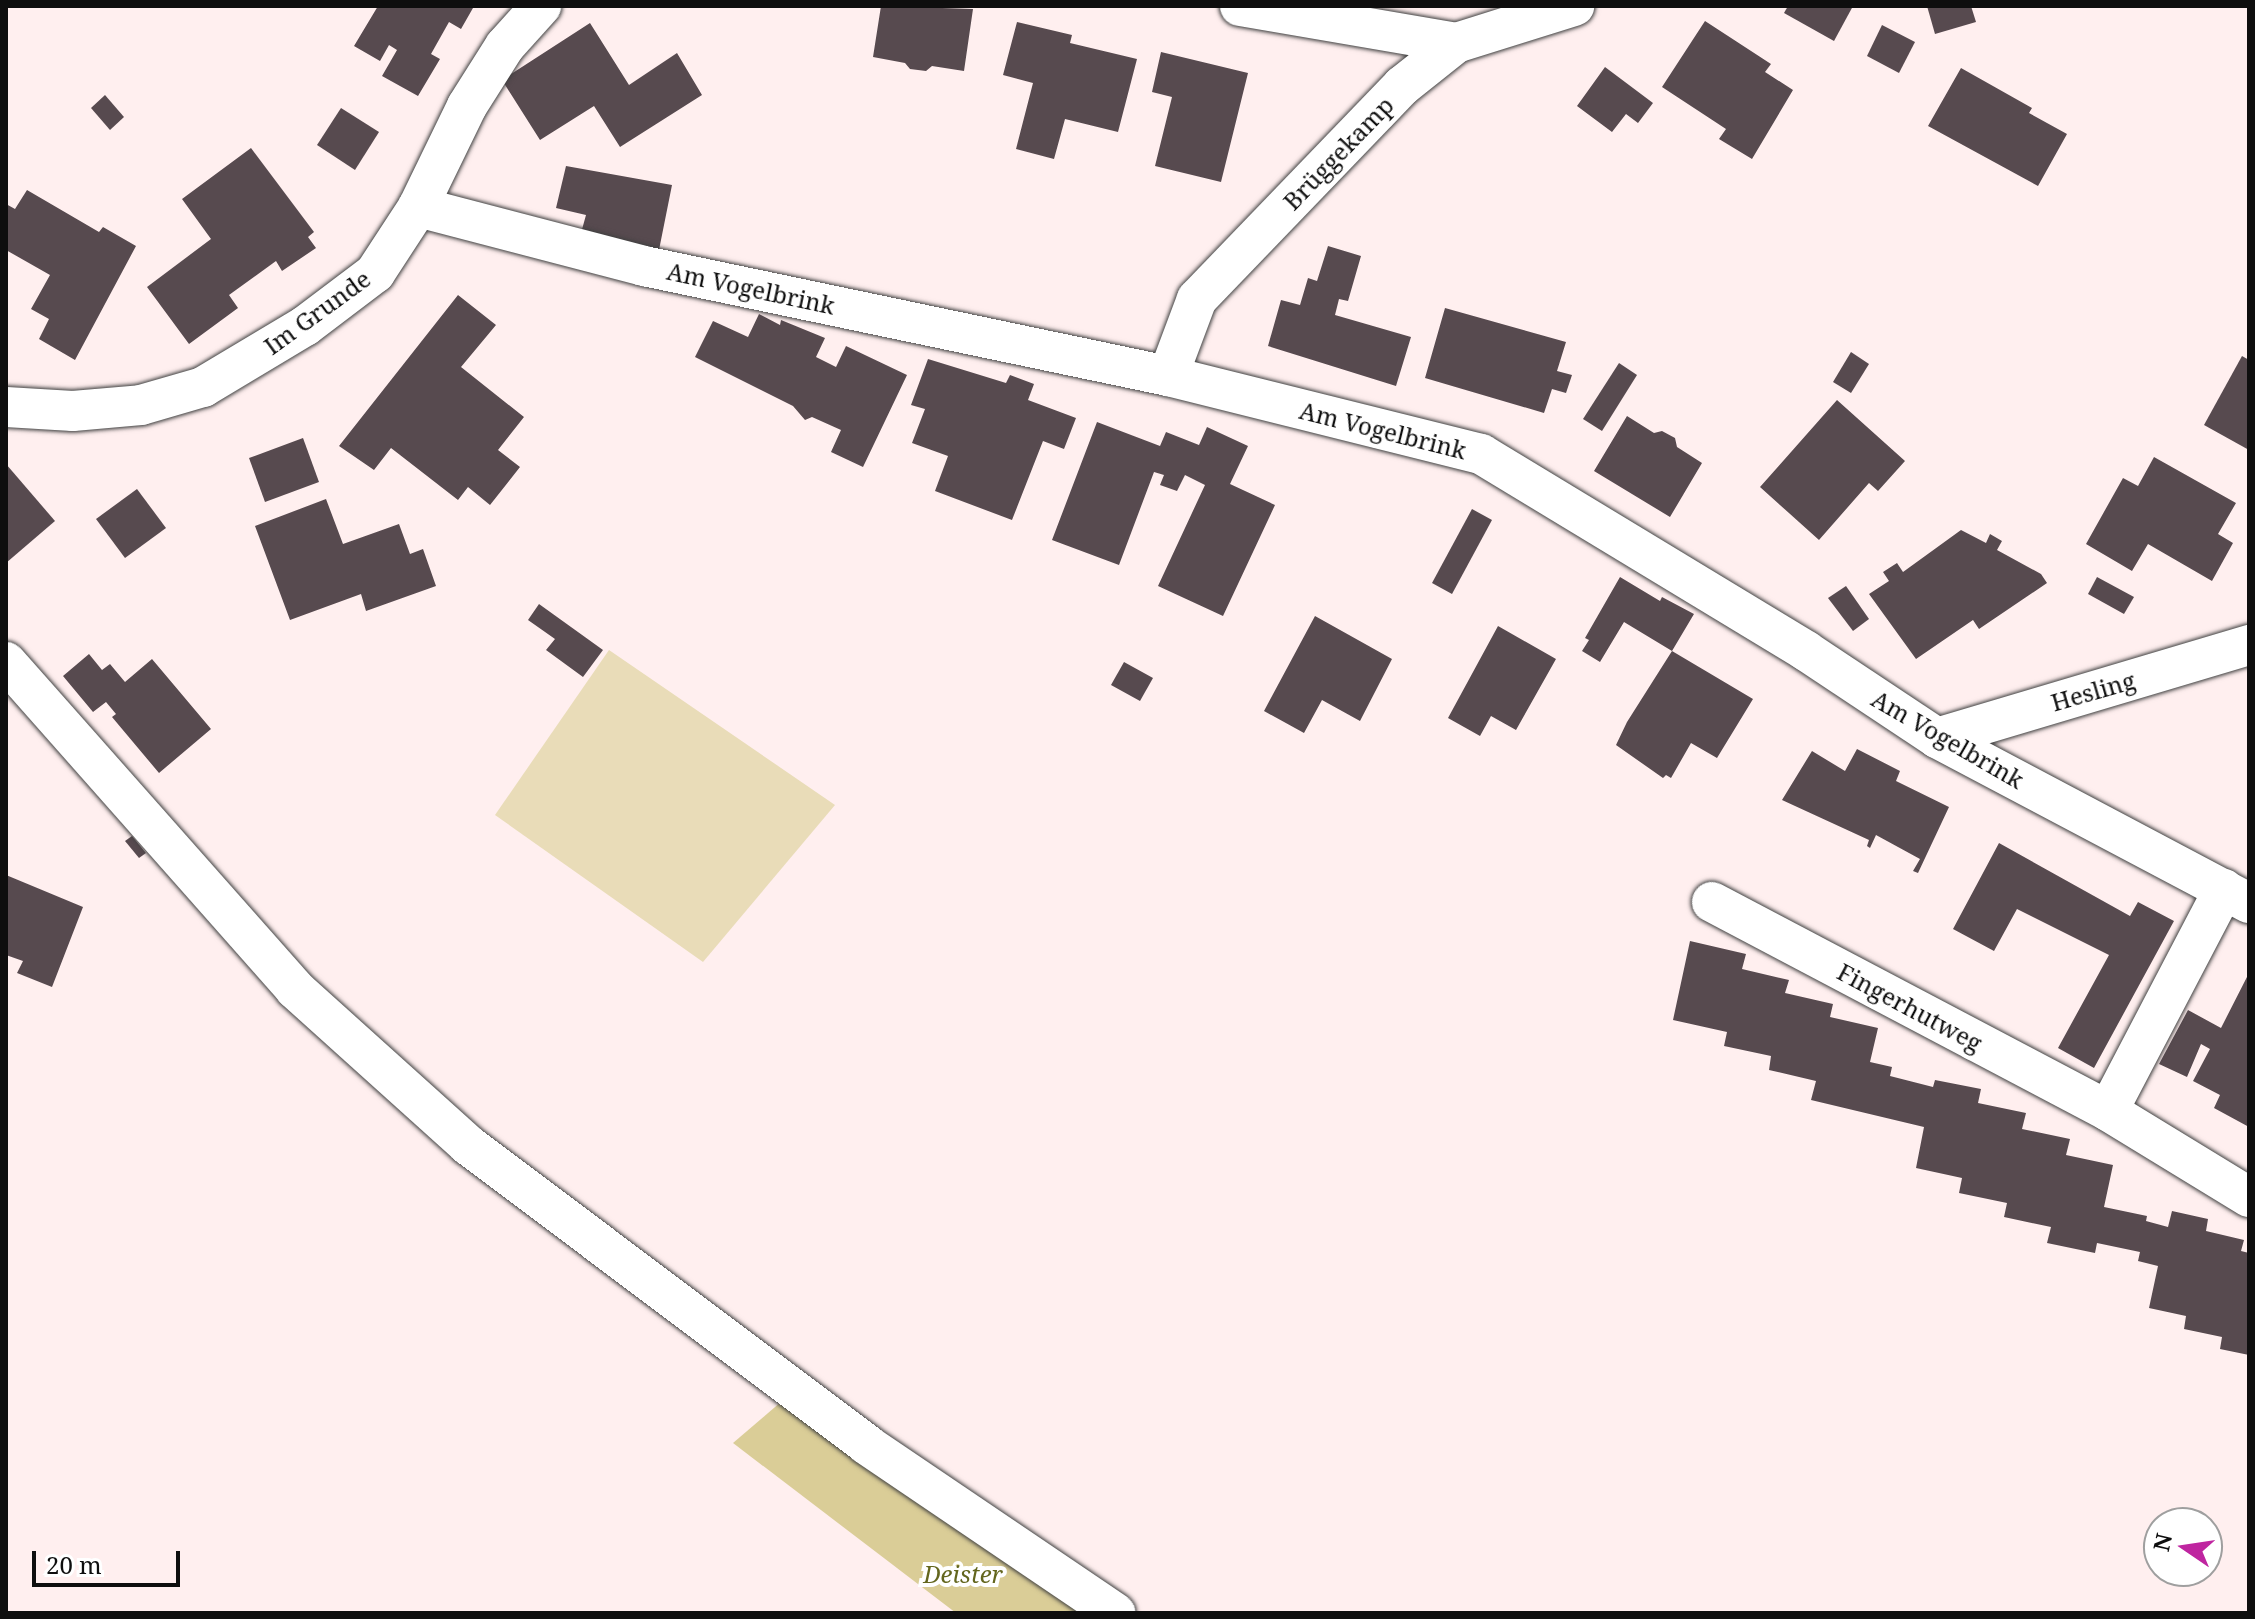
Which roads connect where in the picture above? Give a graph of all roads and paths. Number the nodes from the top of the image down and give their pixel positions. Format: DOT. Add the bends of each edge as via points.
graph roads {
  1 [pos="541,6"];
  2 [pos="1240,6"];
  3 [pos="1574,6"];
  4 [pos="1456,43"];
  5 [pos="418,207"];
  6 [pos="1168,376"];
  7 [pos="6,407"];
  8 [pos="2249,645"];
  9 [pos="6,662"];
  10 [pos="1937,738"];
  11 [pos="2237,896"];
  12 [pos="1712,902"];
  13 [pos="2108,1111"];
  14 [pos="2249,1197"];
  15 [pos="1115,1613"];
  1 -- 5 [label="street, Im Grunde" via="505,46 467,106"];
  2 -- 4 [label="street"];
  3 -- 4 [label="street, Brüggekamp"];
  4 -- 6 [label="street, Brüggekamp" via="1402,86 1197,299"];
  5 -- 6 [label="street, Am Vogelbrink" via="644,266"];
  5 -- 7 [label="street, Im Grunde" via="375,273 305,326 203,387 141,405 73,411"];
  6 -- 10 [label="street, Am Vogelbrink" via="1481,454"];
  8 -- 10 [label="street, Hesling"];
  9 -- 15 [label="street" via="295,989 468,1145 867,1445"];
  10 -- 11 [label="street, Am Vogelbrink"];
  11 -- 13 [label="street"];
  12 -- 13 [label="street, Fingerhutweg"];
  13 -- 14 [label="street, Fingerhutweg"];
}
